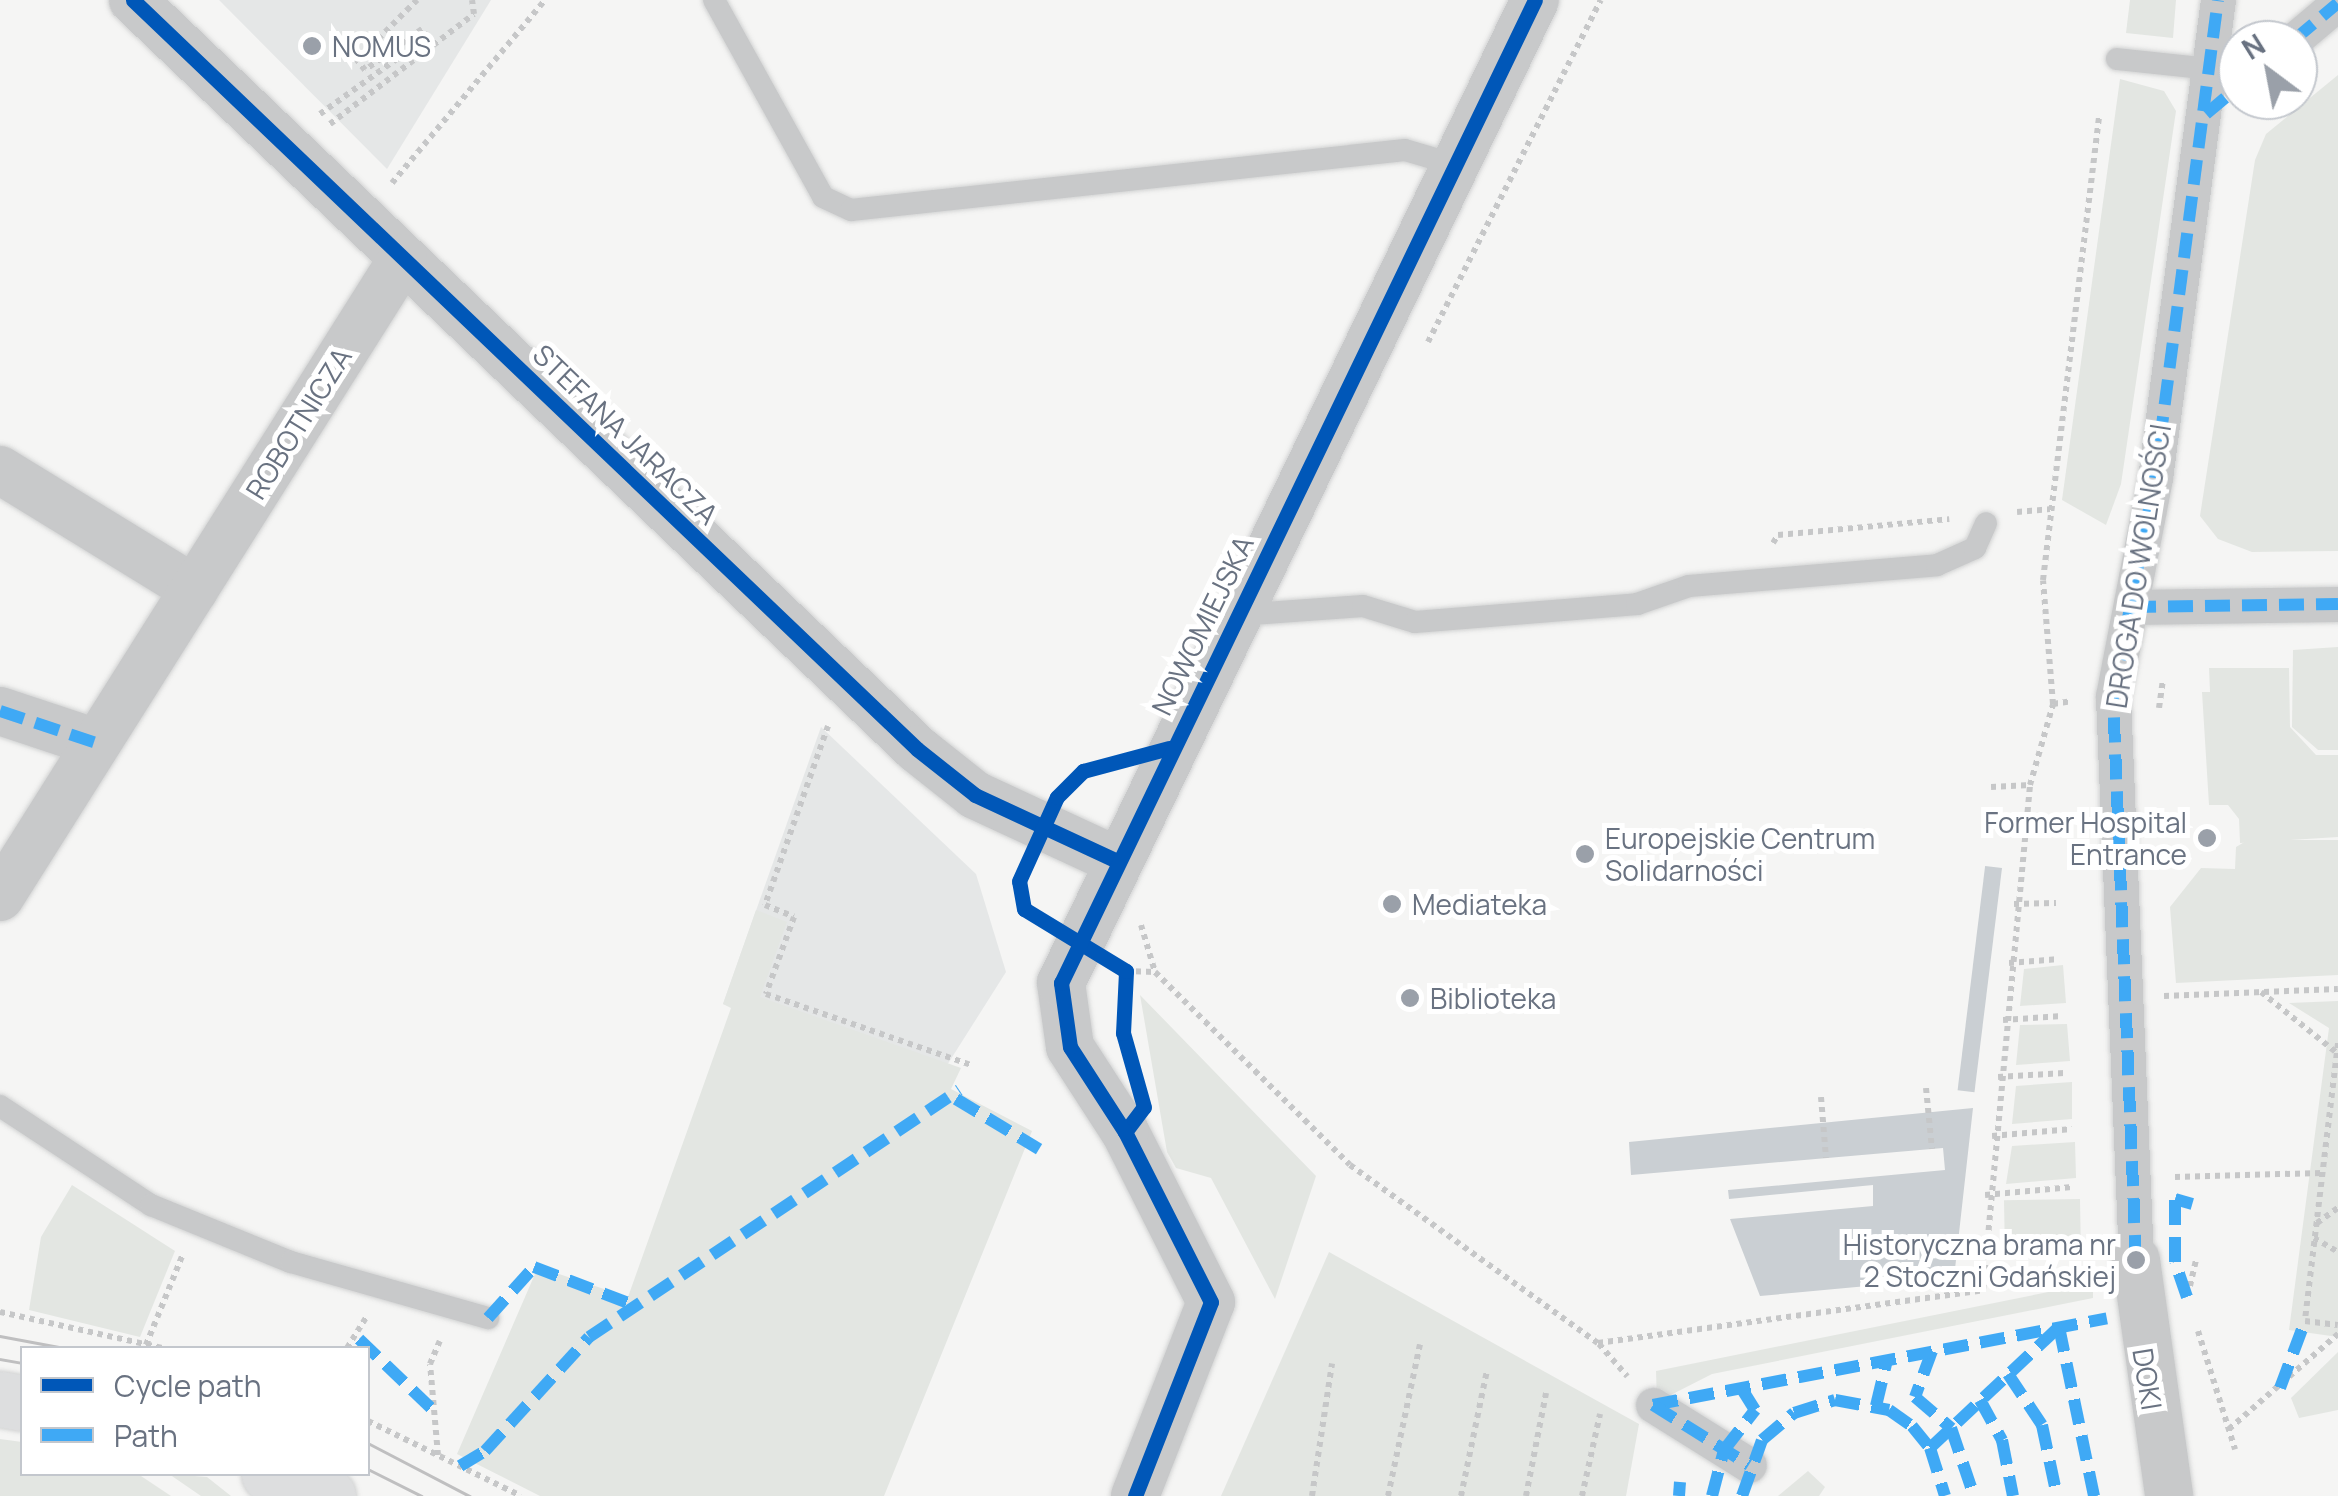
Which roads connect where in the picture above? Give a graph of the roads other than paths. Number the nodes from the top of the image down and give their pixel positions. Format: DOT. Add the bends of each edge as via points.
graph roads {
  1 [pos="133,0"];
  2 [pos="714,0"];
  3 [pos="1535,0"];
  4 [pos="2338,3"];
  5 [pos="2318,20"];
  6 [pos="2117,58"];
  7 [pos="2218,77"];
  8 [pos="2218,90"];
  9 [pos="1456,166"];
  10 [pos="402,258"];
  11 [pos="0,470"];
  12 [pos="1979,520"];
  13 [pos="194,589"];
  14 [pos="2338,604"];
  15 [pos="2131,607"];
  16 [pos="1235,616"];
  17 [pos="0,711"];
  18 [pos="96,743"];
  19 [pos="1114,860"];
  20 [pos="0,897"];
  21 [pos="0,1106"];
  22 [pos="2136,1260"];
  23 [pos="488,1318"];
  24 [pos="1653,1405"];
  25 [pos="1748,1465"];
  26 [pos="275,1476"];
  27 [pos="328,1496"];
  28 [pos="1135,1496"];
  29 [pos="2169,1496"];
  1 -- 10 [label="street, STEFANA JARACZA"];
  2 -- 9 [label="lane" via="822,197 851,210 1405,150"];
  3 -- 9 [label="street, NOWOMIEJSKA"];
  4 -- 5 [label="street"];
  6 -- 7 [label="lane"];
  8 -- 15 [label="street, DROGA DO WOLNOŚCI" via="2206,114"];
  9 -- 16 [label="street, NOWOMIEJSKA"];
  10 -- 13 [label="street, ROBOTNICZA"];
  10 -- 19 [label="street, STEFANA JARACZA" via="916,749 975,795"];
  11 -- 13 [label="street"];
  12 -- 16 [label="lane" via="1975,548 1937,565 1689,586 1637,604 1415,622 1363,606"];
  13 -- 18 [label="street, ROBOTNICZA"];
  14 -- 15 [label="street"];
  15 -- 22 [label="street, DROGA DO WOLNOŚCI" via="2114,696"];
  16 -- 19 [label="street, NOWOMIEJSKA"];
  17 -- 18 [label="street"];
  18 -- 20 [label="street, ROBOTNICZA"];
  19 -- 28 [label="street, NOWOMIEJSKA" via="1061,983 1070,1047 1125,1132 1210,1302"];
  21 -- 23 [label="lane" via="150,1205 292,1262"];
  22 -- 29 [label="street, DOKI"];
  24 -- 25 [label="street"];
  26 -- 27 [label="main road"];
}
